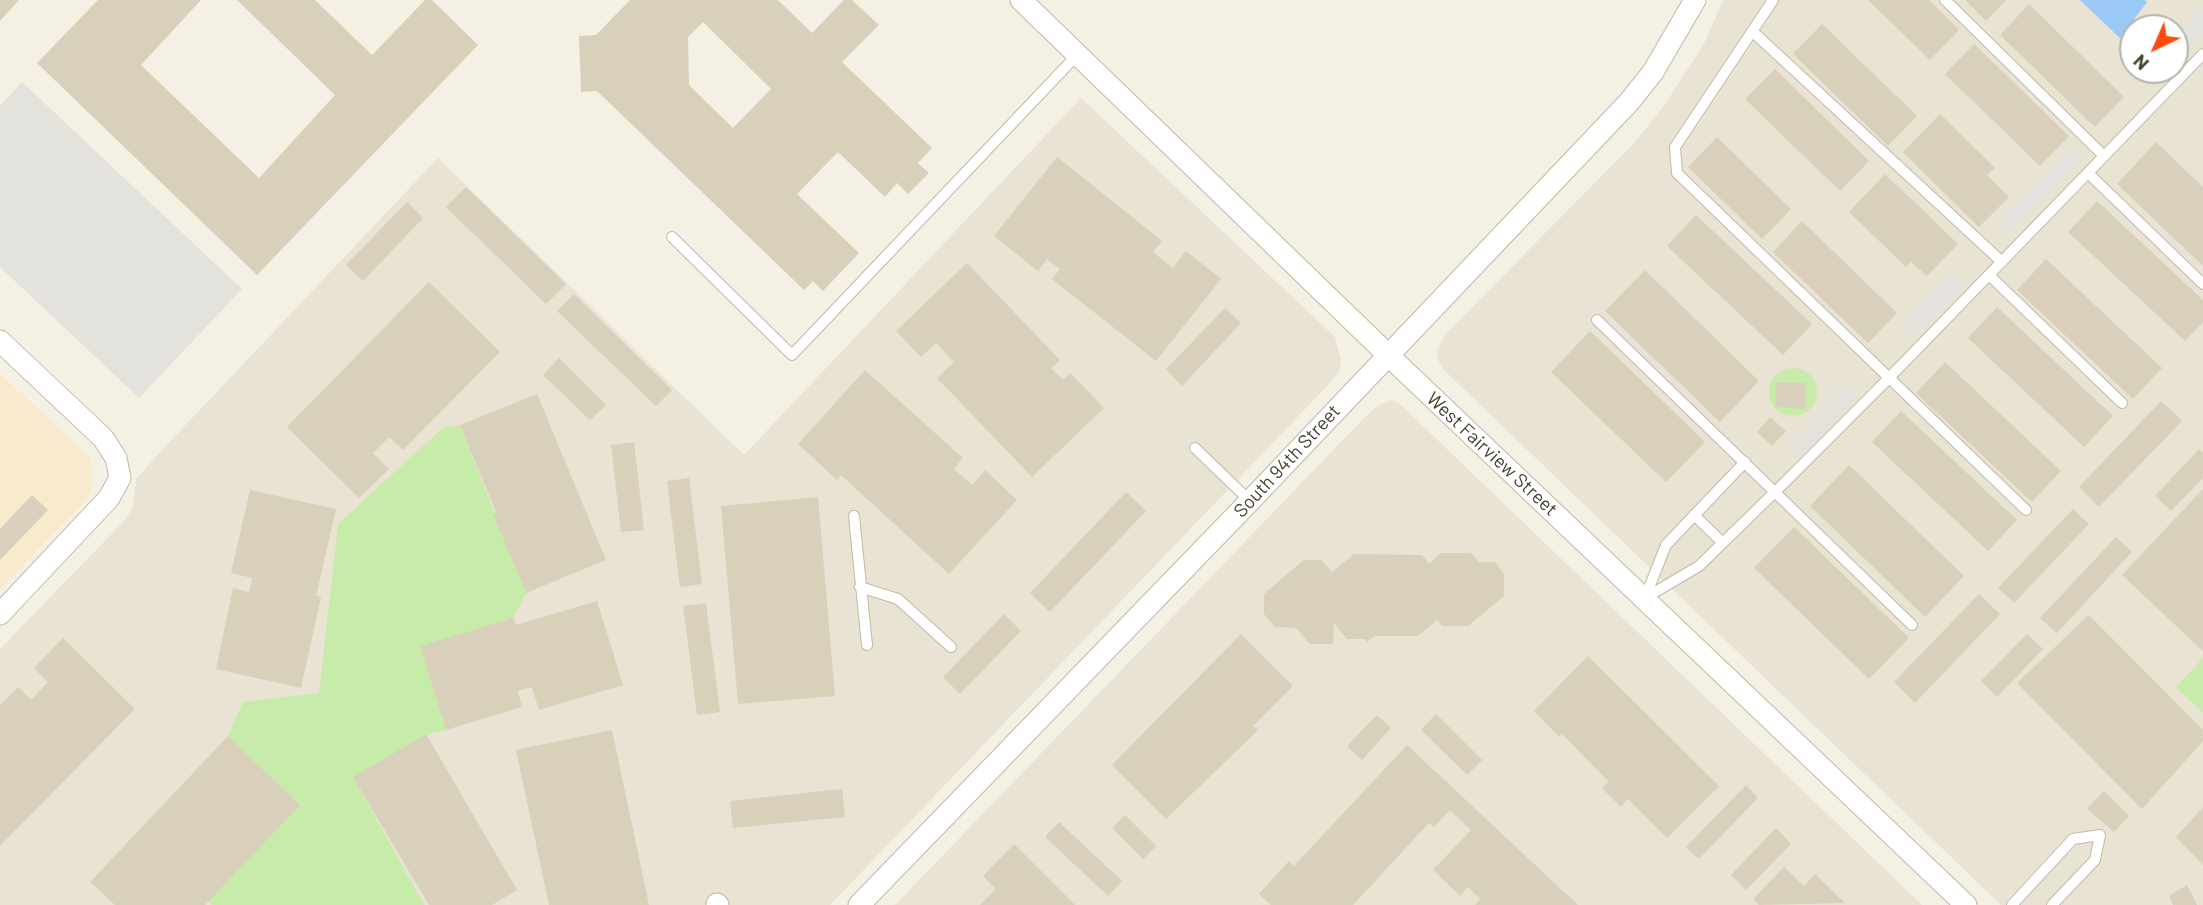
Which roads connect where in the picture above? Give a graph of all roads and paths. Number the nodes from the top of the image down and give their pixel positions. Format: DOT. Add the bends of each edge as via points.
graph roads {
  1 [pos="1021,0"];
  2 [pos="1695,0"];
  3 [pos="1773,0"];
  4 [pos="1945,0"];
  5 [pos="1752,31"];
  6 [pos="1078,54"];
  7 [pos="2203,54"];
  8 [pos="2104,156"];
  9 [pos="2088,173"];
  10 [pos="672,237"];
  11 [pos="2002,262"];
  12 [pos="1989,275"];
  13 [pos="2203,284"];
  14 [pos="1597,320"];
  15 [pos="0,341"];
  16 [pos="1388,355"];
  17 [pos="1889,378"];
  18 [pos="2122,403"];
  19 [pos="1195,448"];
  20 [pos="1745,463"];
  21 [pos="1775,492"];
  22 [pos="1250,501"];
  23 [pos="2026,510"];
  24 [pos="1693,515"];
  25 [pos="854,516"];
  26 [pos="1722,542"];
  27 [pos="860,587"];
  28 [pos="1645,598"];
  29 [pos="0,614"];
  30 [pos="1912,625"];
  31 [pos="867,645"];
  32 [pos="951,648"];
  33 [pos="859,905"];
  34 [pos="1966,905"];
  35 [pos="2012,905"];
  36 [pos="2052,905"];
  1 -- 6 [label="street, West Fairview Street"];
  2 -- 16 [label="street, South 94th Street" via="1653,72 1630,101"];
  3 -- 5 [label="lane"];
  4 -- 8 [label="lane"];
  5 -- 11 [label="lane"];
  5 -- 17 [label="lane" via="1675,147 1677,173"];
  6 -- 10 [label="lane" via="792,355"];
  6 -- 16 [label="street, West Fairview Street"];
  7 -- 8 [label="lane"];
  8 -- 9 [label="lane"];
  9 -- 11 [label="lane"];
  9 -- 13 [label="lane"];
  11 -- 12 [label="lane"];
  12 -- 17 [label="lane"];
  12 -- 18 [label="lane"];
  14 -- 20 [label="lane"];
  15 -- 29 [label="street" via="103,438 116,458 120,478 109,498"];
  16 -- 22 [label="street, South 94th Street"];
  16 -- 28 [label="street, West Fairview Street"];
  17 -- 21 [label="lane"];
  17 -- 23 [label="lane"];
  19 -- 22 [label="lane"];
  20 -- 21 [label="lane"];
  20 -- 24 [label="lane"];
  21 -- 26 [label="lane"];
  21 -- 30 [label="lane"];
  22 -- 33 [label="street, South 94th Street"];
  24 -- 26 [label="lane"];
  24 -- 28 [label="lane" via="1666,545"];
  25 -- 27 [label="lane"];
  26 -- 28 [label="lane" via="1699,566"];
  27 -- 31 [label="lane"];
  27 -- 32 [label="lane" via="898,599"];
  28 -- 34 [label="street, West Fairview Street"];
  35 -- 36 [label="lane" via="2073,839 2100,835 2095,860"];
}
